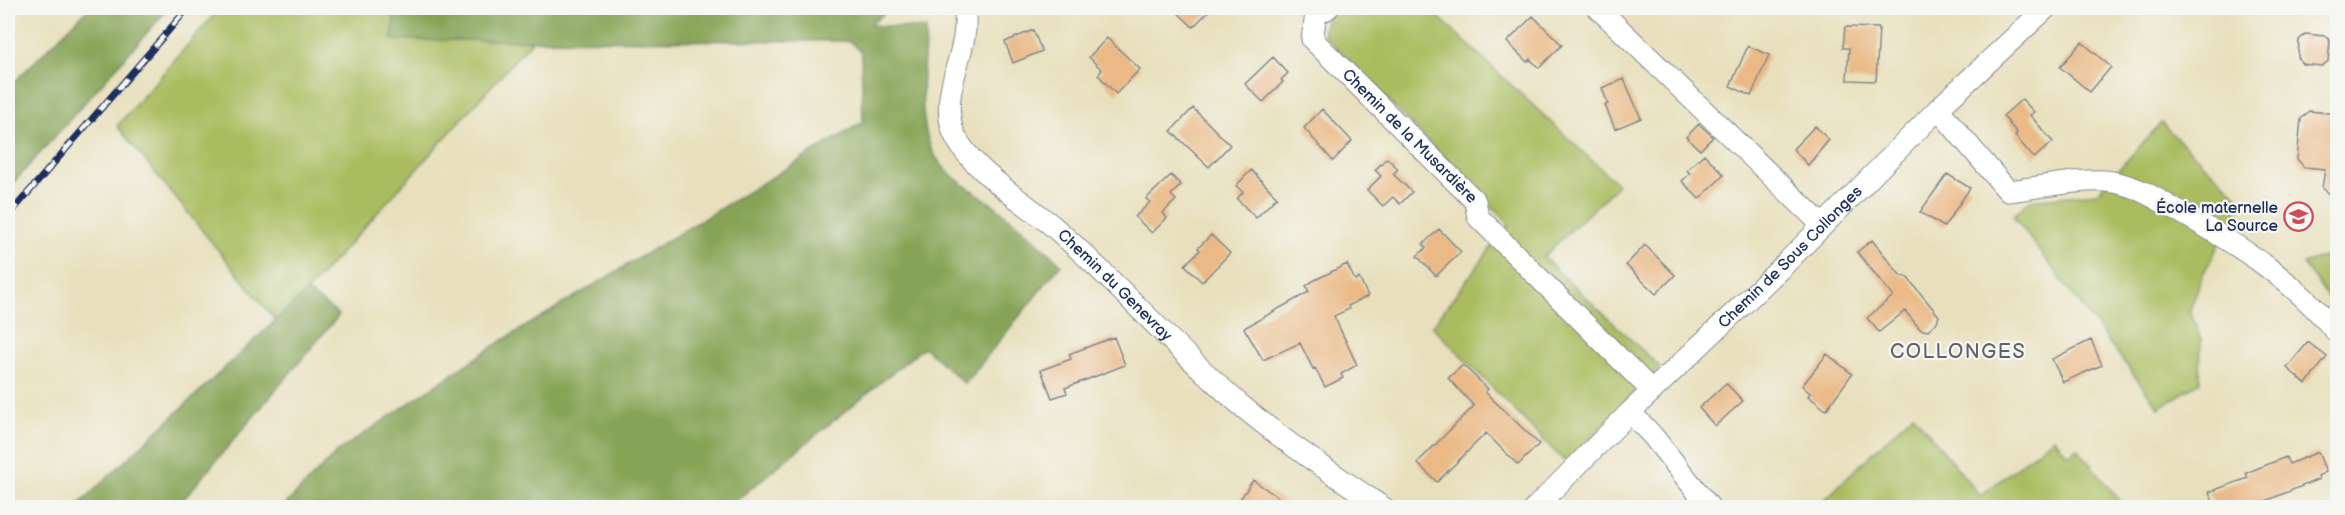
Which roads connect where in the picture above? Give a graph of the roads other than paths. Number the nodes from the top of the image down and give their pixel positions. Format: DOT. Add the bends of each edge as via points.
graph roads {
  1 [pos="964,8"];
  2 [pos="1328,8"];
  3 [pos="1598,8"];
  4 [pos="2046,8"];
  5 [pos="1938,109"];
  6 [pos="1822,225"];
  7 [pos="2337,334"];
  8 [pos="1652,391"];
  9 [pos="1630,412"];
  10 [pos="1384,507"];
  11 [pos="1535,507"];
  12 [pos="1710,507"];
  1 -- 10 [label="street, Chemin du Genevray" via="965,38 949,105 954,134 970,160 1055,228 1243,407 1283,440"];
  2 -- 8 [label="street, Chemin de la Musardière" via="1316,15 1312,39 1475,201 1478,217"];
  3 -- 6 [label="street"];
  4 -- 5 [label="street, Chemin de Sous Collonges"];
  5 -- 6 [label="street, Chemin de Sous Collonges"];
  5 -- 7 [label="street" via="2008,191 2112,181 2141,190 2238,246 2295,287"];
  6 -- 8 [label="street, Chemin de Sous Collonges"];
  8 -- 9 [label="street, Chemin de Sous Collonges"];
  9 -- 11 [label="street, Chemin de Sous Collonges"];
  9 -- 12 [label="street"];
}
